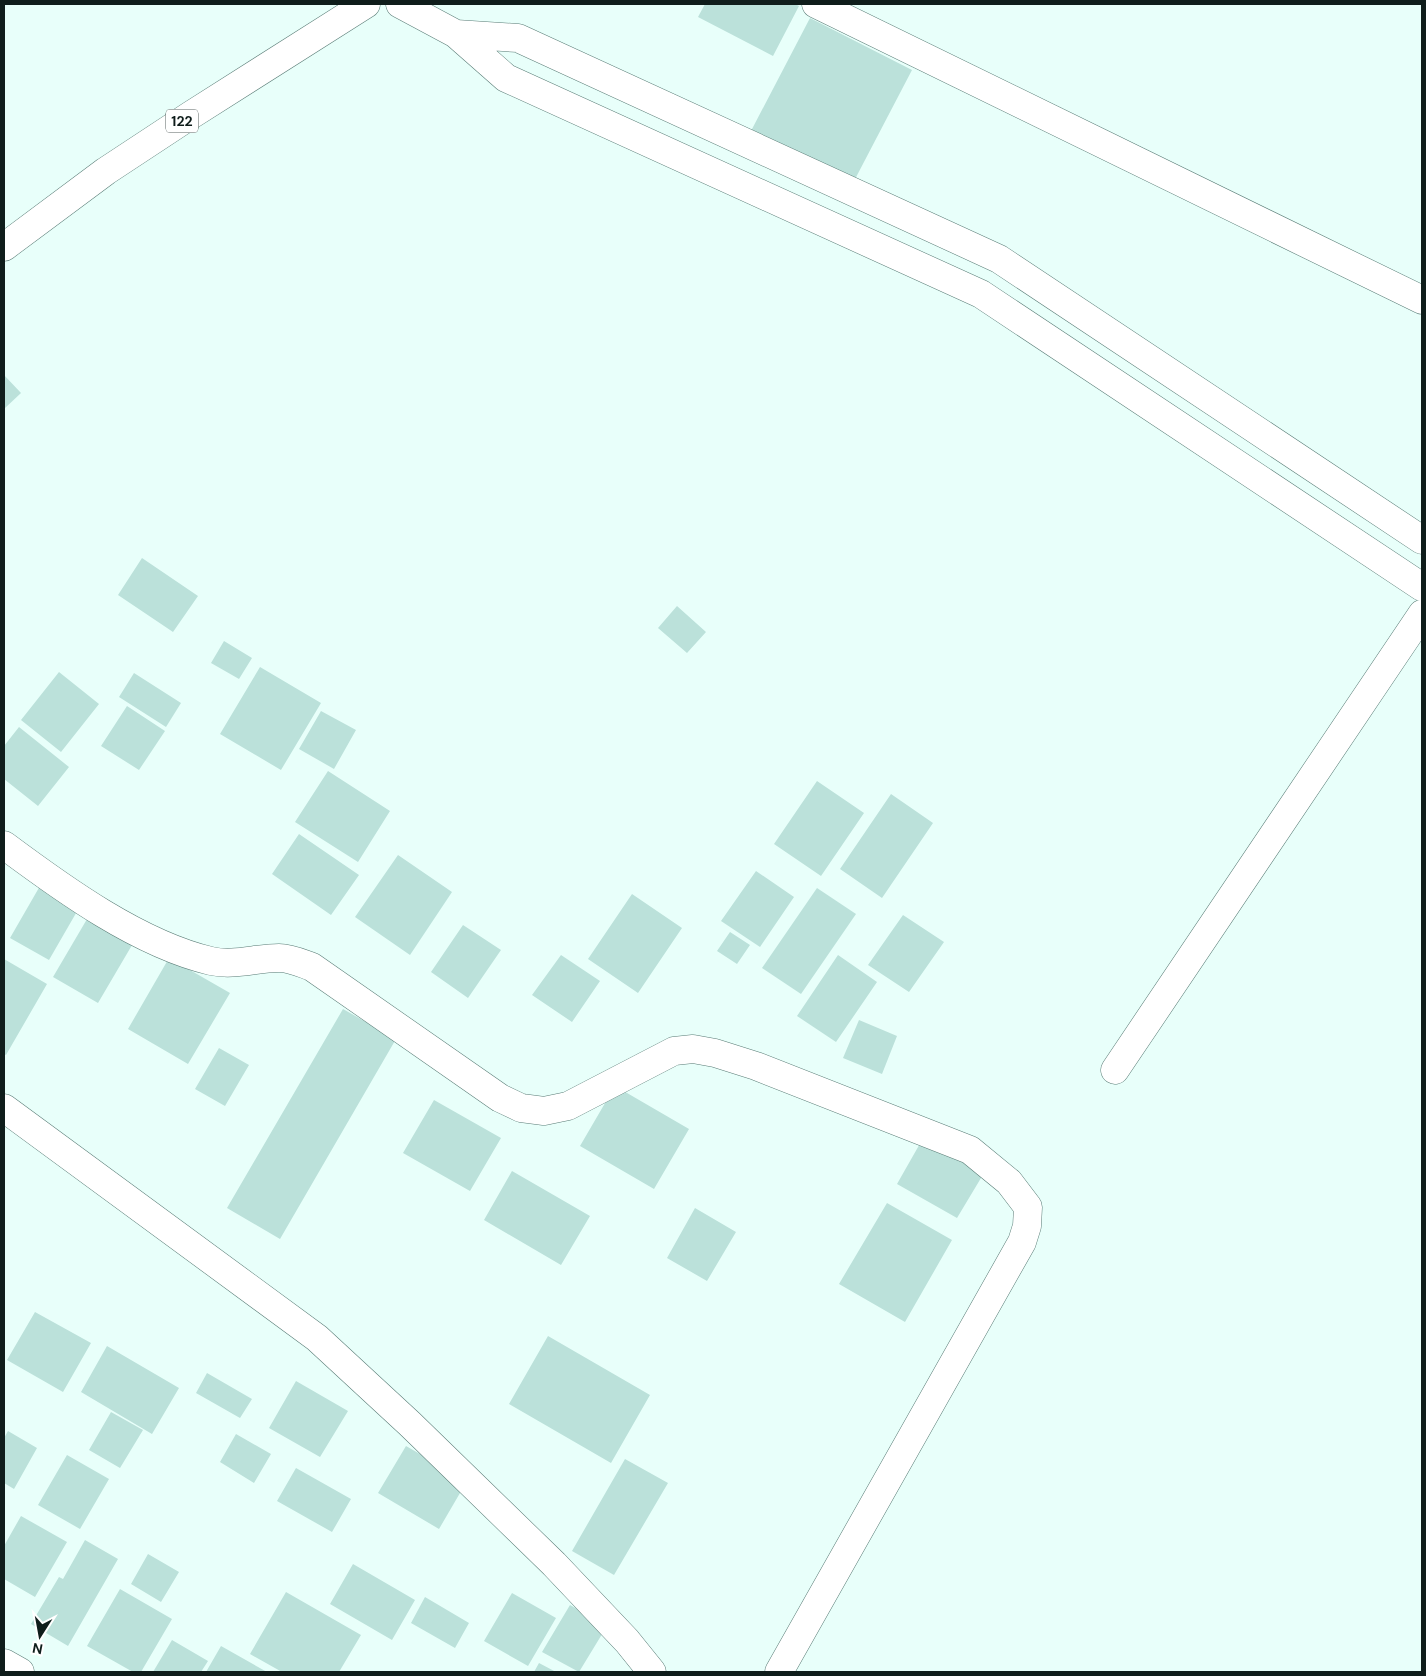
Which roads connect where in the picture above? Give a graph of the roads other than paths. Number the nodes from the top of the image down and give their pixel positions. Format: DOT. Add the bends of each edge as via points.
graph roads {
  1 [pos="366,4"];
  2 [pos="400,4"];
  3 [pos="816,4"];
  4 [pos="456,34"];
  5 [pos="4,246"];
  6 [pos="1422,300"];
  7 [pos="1422,540"];
  8 [pos="1422,587"];
  9 [pos="1422,614"];
  10 [pos="4,845"];
  11 [pos="1115,1070"];
  12 [pos="4,1108"];
  13 [pos="4,1663"];
  14 [pos="20,1672"];
  15 [pos="652,1672"];
  16 [pos="779,1672"];
  1 -- 5 [label="street, 122" via="106,171"];
  2 -- 4 [label="street"];
  3 -- 6 [label="street"];
  4 -- 7 [label="street" via="518,38 999,259"];
  4 -- 8 [label="street" via="506,78 981,294"];
  9 -- 11 [label="street"];
  10 -- 16 [label="street" via="94,907 143,935 190,956 236,963 280,958 312,967 500,1098 521,1108 544,1111 568,1106 674,1051 693,1049 756,1066 970,1150 1009,1182 1028,1207 1022,1242"];
  12 -- 15 [label="street" via="317,1338 554,1564"];
  13 -- 14 [label="street"];
}
